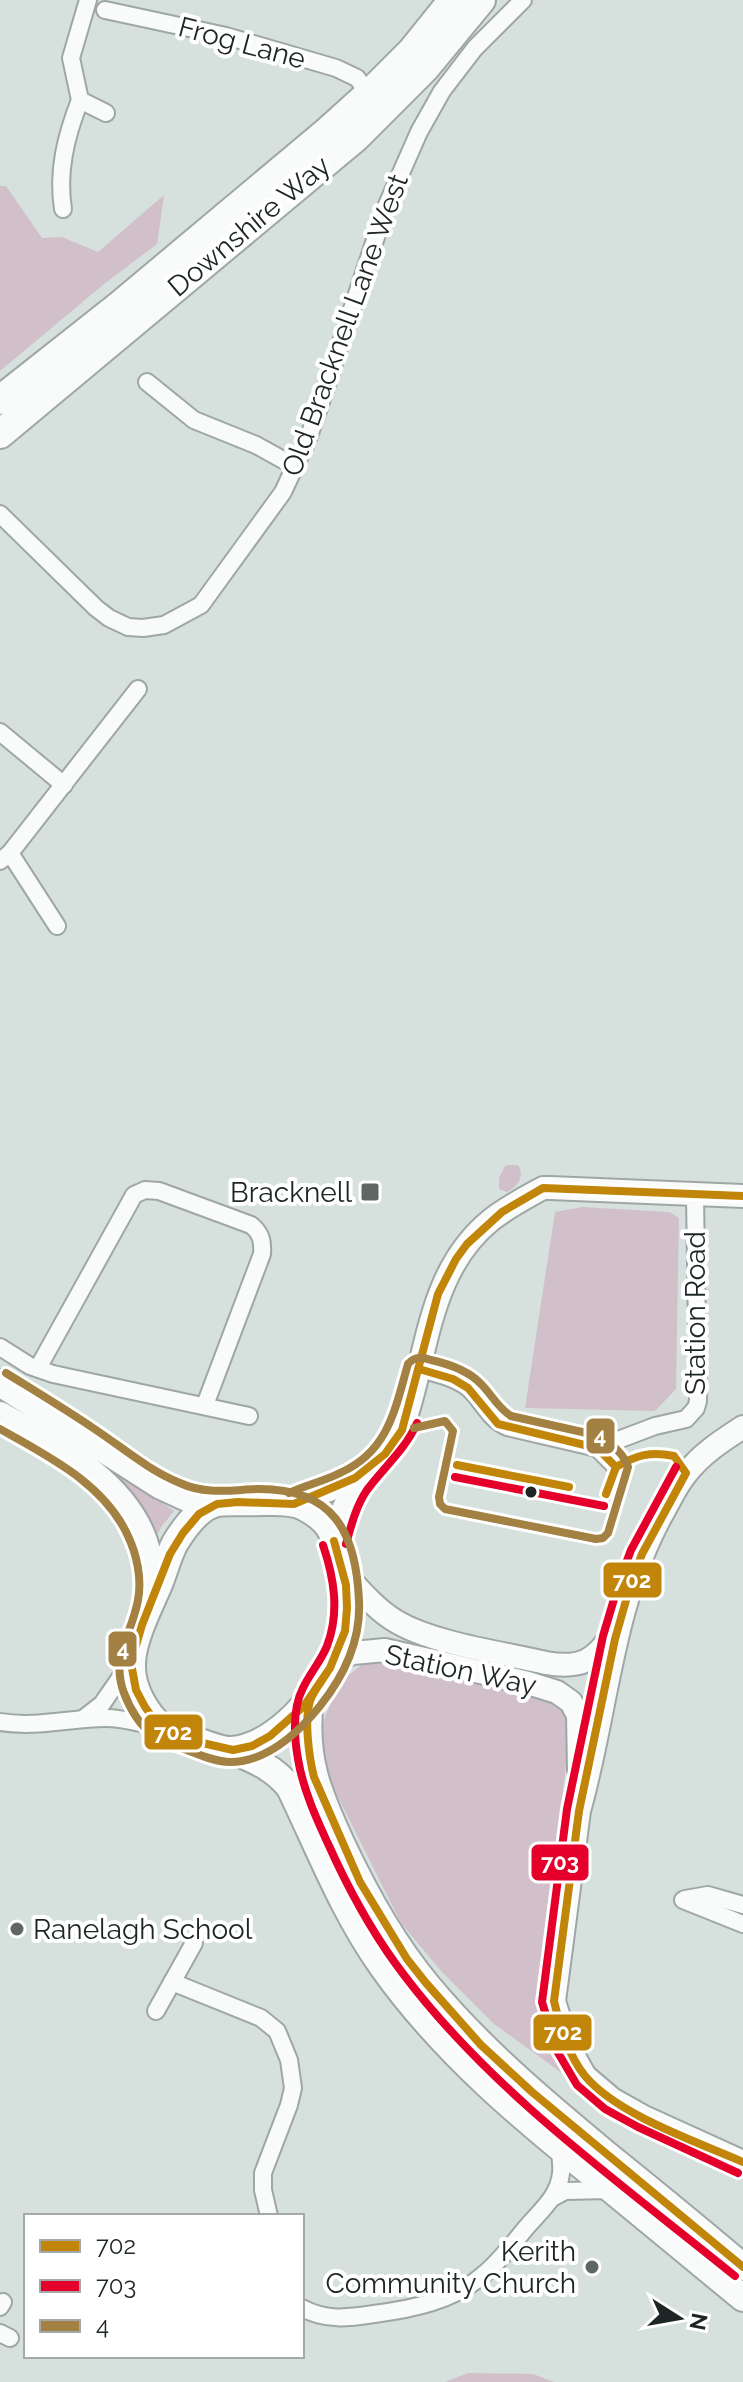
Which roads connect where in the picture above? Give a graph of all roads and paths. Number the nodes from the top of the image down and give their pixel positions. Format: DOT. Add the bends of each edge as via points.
graph roads {
  1 [pos="88,0"];
  2 [pos="453,0"];
  3 [pos="481,0"];
  4 [pos="523,0"];
  5 [pos="105,10"];
  6 [pos="369,94"];
  7 [pos="80,100"];
  8 [pos="106,113"];
  9 [pos="63,209"];
  10 [pos="147,382"];
  11 [pos="0,400"];
  12 [pos="0,434"];
  13 [pos="294,466"];
  14 [pos="0,514"];
  15 [pos="138,689"];
  16 [pos="0,732"];
  17 [pos="64,785"];
  18 [pos="5,857"];
  19 [pos="57,926"];
  20 [pos="695,1195"];
  21 [pos="743,1196"];
  22 [pos="0,1347"];
  23 [pos="38,1368"];
  24 [pos="419,1369"];
  25 [pos="0,1383"];
  26 [pos="205,1405"];
  27 [pos="0,1415"];
  28 [pos="249,1416"];
  29 [pos="743,1427"];
  30 [pos="597,1448"];
  31 [pos="616,1467"];
  32 [pos="365,1474"];
  33 [pos="219,1504"];
  34 [pos="294,1504"];
  35 [pos="334,1541"];
  36 [pos="343,1572"];
  37 [pos="151,1601"];
  38 [pos="619,1624"];
  39 [pos="333,1661"];
  40 [pos="131,1662"];
  41 [pos="310,1700"];
  42 [pos="84,1718"];
  43 [pos="148,1718"];
  44 [pos="0,1722"];
  45 [pos="227,1749"];
  46 [pos="579,1811"];
  47 [pos="743,1905"];
  48 [pos="743,1924"];
  49 [pos="194,1943"];
  50 [pos="172,1982"];
  51 [pos="156,2011"];
  52 [pos="560,2149"];
  53 [pos="743,2162"];
  54 [pos="612,2190"];
  55 [pos="554,2197"];
  56 [pos="269,2214"];
  57 [pos="743,2267"];
  58 [pos="743,2298"];
  59 [pos="304,2309"];
  1 -- 7 [label="street" via="71,58"];
  2 -- 6 [label="highway, Downshire Way"];
  3 -- 12 [label="highway, Downshire Way" via="425,68 355,138"];
  4 -- 13 [label="street, Old Bracknell Lane West" via="475,48 419,132 386,207 309,436"];
  5 -- 6 [label="street, Frog Lane" via="226,36 336,68 357,78"];
  6 -- 11 [label="highway, Downshire Way" via="185,252"];
  7 -- 8 [label="street"];
  7 -- 9 [label="street" via="67,132 61,170"];
  10 -- 13 [label="street" via="194,420"];
  13 -- 14 [label="street, Old Bracknell Lane West" via="283,492 201,605 164,625 128,627 109,618"];
  15 -- 17 [label="street"];
  16 -- 17 [label="street"];
  17 -- 18 [label="street"];
  18 -- 19 [label="street"];
  20 -- 21 [label="street"];
  20 -- 24 [label="street" via="543,1188 502,1212 467,1244 446,1277"];
  20 -- 30 [label="street, Station Road" via="696,1408 686,1419"];
  22 -- 23 [label="street"];
  23 -- 26 [label="street"];
  23 -- 26 [label="street" via="134,1195 159,1191 251,1225 263,1245"];
  24 -- 30 [label="street" via="468,1388 498,1424"];
  24 -- 32 [label="street" via="402,1430"];
  25 -- 33 [label="main road" via="154,1482 187,1498"];
  26 -- 28 [label="street"];
  27 -- 37 [label="main road" via="76,1462 118,1497 145,1544"];
  29 -- 38 [label="street" via="686,1473 645,1546"];
  30 -- 31 [label="street"];
  32 -- 34 [label="street"];
  32 -- 35 [label="street" via="344,1507"];
  33 -- 34 [label="main road"];
  33 -- 37 [label="main road" via="196,1517 176,1542"];
  34 -- 35 [label="main road" via="319,1517"];
  35 -- 36 [label="main road"];
  36 -- 38 [label="street, Station Way" via="398,1623 546,1663 565,1666 595,1657"];
  36 -- 39 [label="main road" via="345,1633"];
  37 -- 40 [label="main road"];
  38 -- 46 [label="street"];
  39 -- 41 [label="main road"];
  39 -- 46 [label="street, Station Way" via="385,1650 564,1696 579,1723"];
  40 -- 42 [label="street" via="102,1704"];
  40 -- 43 [label="main road"];
  41 -- 45 [label="main road" via="258,1744"];
  41 -- 57 [label="main road" via="310,1760 320,1794 360,1882 426,1983 532,2092"];
  42 -- 43 [label="street"];
  42 -- 44 [label="street" via="44,1724"];
  43 -- 45 [label="main road"];
  45 -- 52 [label="main road" via="284,1779 381,1965 495,2093"];
  46 -- 53 [label="street" via="554,2001 568,2046 585,2076 612,2099"];
  47 -- 48 [label="street" via="708,1895 683,1900"];
  49 -- 50 [label="street"];
  50 -- 51 [label="street"];
  50 -- 56 [label="street" via="261,2018 277,2031 293,2088 263,2173"];
  52 -- 54 [label="main road"];
  52 -- 55 [label="street" via="562,2174"];
  54 -- 55 [label="street" via="565,2191"];
  54 -- 58 [label="main road"];
  55 -- 59 [label="street" via="482,2276 442,2299 344,2317"];
}
